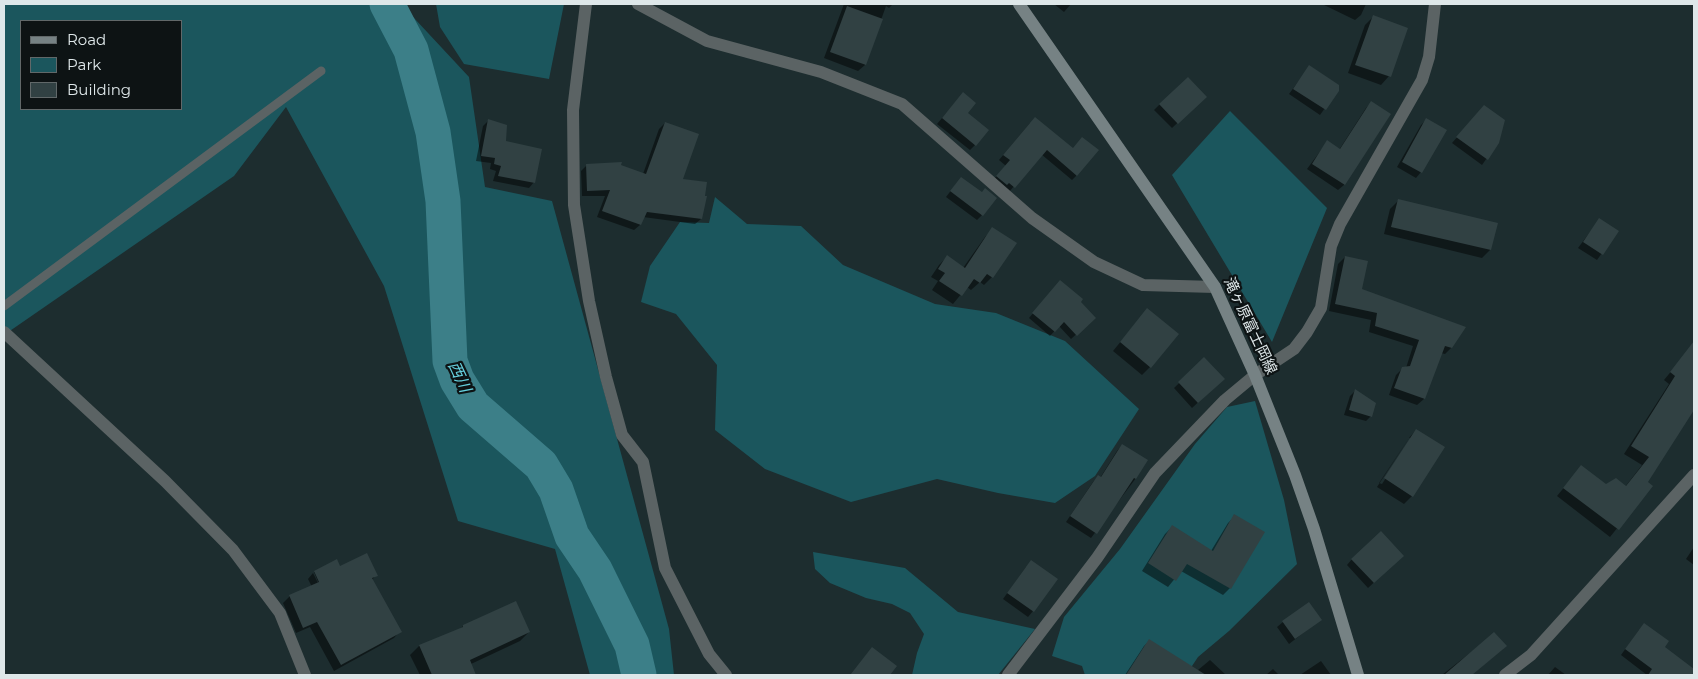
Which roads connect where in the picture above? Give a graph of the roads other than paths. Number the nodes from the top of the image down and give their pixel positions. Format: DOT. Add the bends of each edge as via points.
graph roads {
  1 [pos="586,4"];
  2 [pos="638,4"];
  3 [pos="1019,4"];
  4 [pos="1435,4"];
  5 [pos="321,71"];
  6 [pos="1215,287"];
  7 [pos="4,306"];
  8 [pos="4,332"];
  9 [pos="1256,375"];
  10 [pos="1694,475"];
  11 [pos="305,675"];
  12 [pos="726,675"];
  13 [pos="1008,675"];
  14 [pos="1358,675"];
  15 [pos="1505,675"];
  1 -- 12 [label="street" via="573,110 574,205 589,302 622,435 643,462 665,568 709,654"];
  2 -- 6 [label="street" via="708,41 821,72 902,104 1032,218 1094,262 1143,285"];
  3 -- 6 [label="main road, 滝ヶ原富士岡線"];
  4 -- 9 [label="street" via="1429,57 1422,80 1337,231 1331,246 1321,308 1294,349"];
  5 -- 7 [label="lane"];
  6 -- 9 [label="main road, 滝ヶ原富士岡線"];
  8 -- 11 [label="street" via="165,480 233,550 280,614"];
  9 -- 13 [label="street" via="1225,400 1155,473 1097,558"];
  9 -- 14 [label="main road, 滝ヶ原富士岡線" via="1314,529"];
  10 -- 15 [label="street" via="1532,655"];
}
